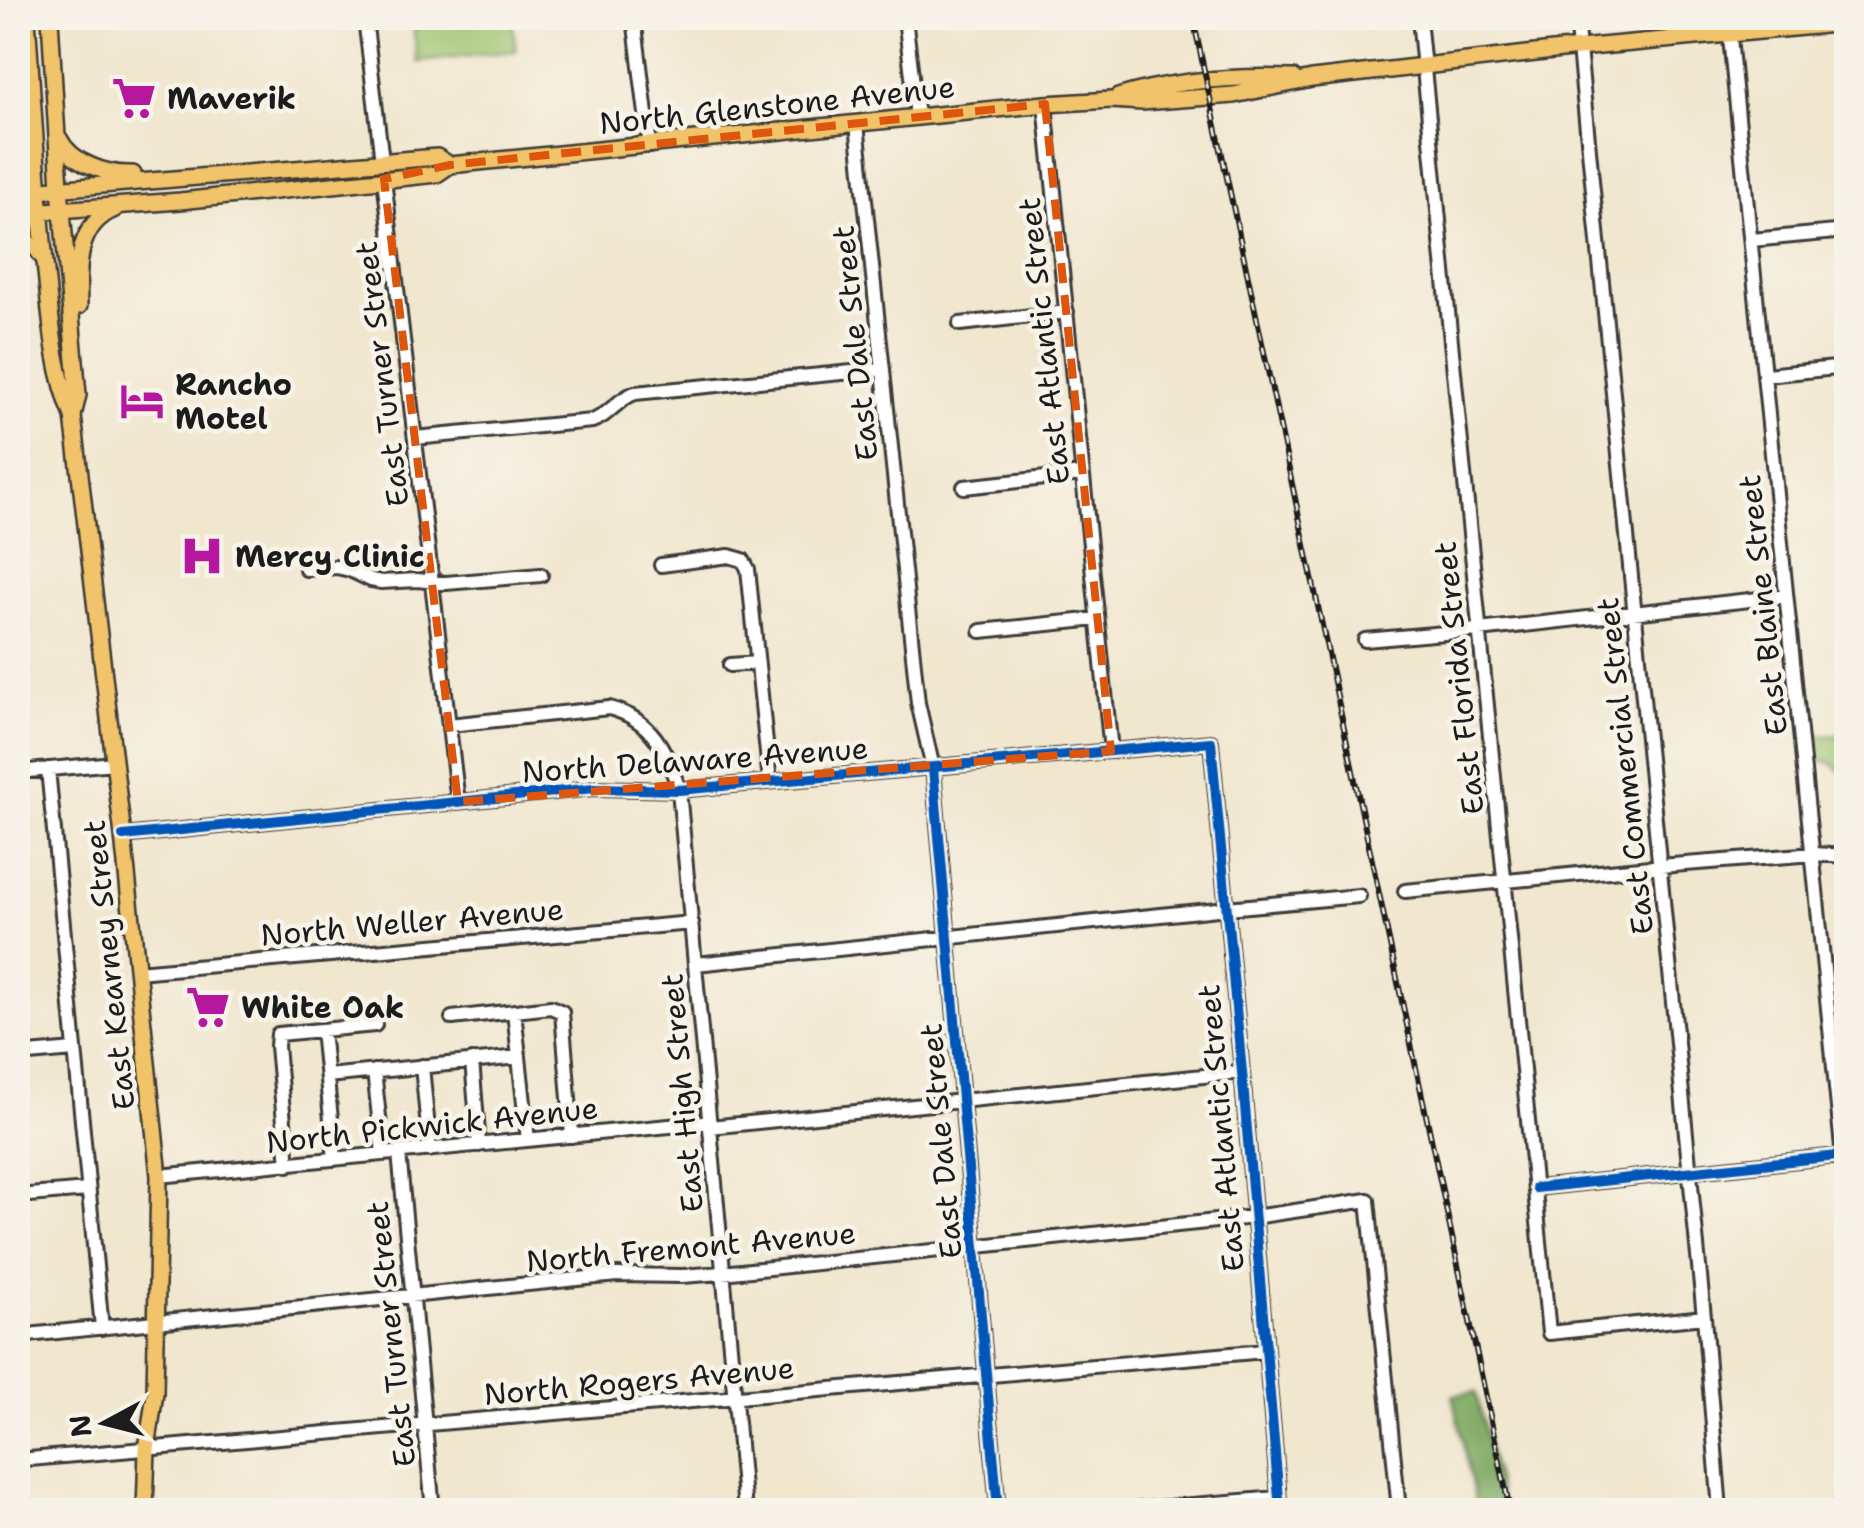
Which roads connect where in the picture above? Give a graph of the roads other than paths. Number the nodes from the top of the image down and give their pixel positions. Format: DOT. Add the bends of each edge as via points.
graph roads {
  1 [pos="19,18"];
  2 [pos="27,18"];
  3 [pos="50,18"];
  4 [pos="365,18"];
  5 [pos="634,18"];
  6 [pos="906,18"];
  7 [pos="1419,18"];
  8 [pos="1576,18"];
  9 [pos="1846,23"];
  10 [pos="1729,26"];
  11 [pos="1579,48"];
  12 [pos="1423,66"];
  13 [pos="1045,104"];
  14 [pos="916,117"];
  15 [pos="857,124"];
  16 [pos="57,134"];
  17 [pos="650,146"];
  18 [pos="18,159"];
  19 [pos="384,170"];
  20 [pos="270,171"];
  21 [pos="60,188"];
  22 [pos="38,191"];
  23 [pos="18,192"];
  24 [pos="128,204"];
  25 [pos="62,209"];
  26 [pos="40,211"];
  27 [pos="18,213"];
  28 [pos="1846,231"];
  29 [pos="18,236"];
  30 [pos="1752,240"];
  31 [pos="44,260"];
  32 [pos="1066,312"];
  33 [pos="960,324"];
  34 [pos="71,326"];
  35 [pos="1846,367"];
  36 [pos="883,369"];
  37 [pos="1766,375"];
  38 [pos="74,416"];
  39 [pos="415,438"];
  40 [pos="1082,474"];
  41 [pos="964,487"];
  42 [pos="660,564"];
  43 [pos="306,570"];
  44 [pos="542,575"];
  45 [pos="432,582"];
  46 [pos="1786,596"];
  47 [pos="1634,613"];
  48 [pos="1097,619"];
  49 [pos="1479,630"];
  50 [pos="981,631"];
  51 [pos="1365,640"];
  52 [pos="756,663"];
  53 [pos="730,665"];
  54 [pos="450,725"];
  55 [pos="1210,742"];
  56 [pos="1111,751"];
  57 [pos="114,763"];
  58 [pos="933,768"];
  59 [pos="48,769"];
  60 [pos="18,772"];
  61 [pos="770,782"];
  62 [pos="678,790"];
  63 [pos="458,802"];
  64 [pos="123,836"];
  65 [pos="1814,854"];
  66 [pos="1846,856"];
  67 [pos="1660,866"];
  68 [pos="1505,882"];
  69 [pos="1405,891"];
  70 [pos="1360,896"];
  71 [pos="1227,908"];
  72 [pos="692,923"];
  73 [pos="949,938"];
  74 [pos="696,964"];
  75 [pos="138,972"];
  76 [pos="514,1011"];
  77 [pos="452,1018"];
  78 [pos="375,1025"];
  79 [pos="322,1030"];
  80 [pos="74,1050"];
  81 [pos="18,1055"];
  82 [pos="519,1057"];
  83 [pos="472,1062"];
  84 [pos="422,1066"];
  85 [pos="374,1071"];
  86 [pos="1242,1072"];
  87 [pos="327,1076"];
  88 [pos="962,1100"];
  89 [pos="710,1125"];
  90 [pos="572,1136"];
  91 [pos="528,1140"];
  92 [pos="478,1145"];
  93 [pos="430,1150"];
  94 [pos="399,1153"];
  95 [pos="383,1154"];
  96 [pos="1845,1155"];
  97 [pos="335,1159"];
  98 [pos="288,1164"];
  99 [pos="1690,1171"];
  100 [pos="158,1176"];
  101 [pos="1846,1187"];
  102 [pos="1536,1188"];
  103 [pos="88,1190"];
  104 [pos="18,1196"];
  105 [pos="1254,1216"];
  106 [pos="975,1246"];
  107 [pos="722,1273"];
  108 [pos="412,1297"];
  109 [pos="1704,1317"];
  110 [pos="154,1323"];
  111 [pos="102,1328"];
  112 [pos="18,1336"];
  113 [pos="1264,1351"];
  114 [pos="986,1374"];
  115 [pos="734,1398"];
  116 [pos="426,1426"];
  117 [pos="147,1448"];
  118 [pos="18,1460"];
  119 [pos="1279,1504"];
  120 [pos="145,1510"];
  121 [pos="433,1510"];
  122 [pos="745,1510"];
  123 [pos="998,1510"];
  124 [pos="1132,1510"];
  125 [pos="1399,1510"];
  126 [pos="1720,1510"];
  1 -- 18 [label="main road" via="26,122"];
  2 -- 22 [label="main road, East Kearney Street"];
  3 -- 16 [label="main road, East Kearney Street"];
  4 -- 19 [label="street, East Turner Street"];
  5 -- 17 [label="street"];
  6 -- 14 [label="street"];
  7 -- 12 [label="street, East Florida Street"];
  8 -- 11 [label="street, East Commercial Street"];
  9 -- 10 [label="main road, North Glenstone Avenue"];
  10 -- 11 [label="main road, North Glenstone Avenue"];
  10 -- 30 [label="street, East Blaine Street"];
  11 -- 12 [label="main road, North Glenstone Avenue"];
  11 -- 47 [label="street, East Commercial Street"];
  12 -- 13 [label="main road, North Glenstone Avenue" via="1188,84 1111,100"];
  12 -- 49 [label="street, East Florida Street"];
  13 -- 14 [label="main road, North Glenstone Avenue"];
  13 -- 32 [label="street, East Atlantic Street"];
  14 -- 15 [label="main road, North Glenstone Avenue"];
  15 -- 17 [label="main road, North Glenstone Avenue"];
  15 -- 36 [label="street, East Dale Street"];
  16 -- 20 [label="main road" via="72,155 118,174 229,166"];
  16 -- 21 [label="main road, East Kearney Street"];
  17 -- 19 [label="main road, North Glenstone Avenue" via="443,161 437,174"];
  19 -- 20 [label="main road, North Glenstone Avenue"];
  19 -- 24 [label="main road" via="322,177 312,186"];
  19 -- 39 [label="street, East Turner Street"];
  20 -- 21 [label="main road, North Glenstone Avenue"];
  21 -- 22 [label="main road, North Glenstone Avenue"];
  21 -- 25 [label="main road, East Kearney Street"];
  22 -- 23 [label="main road, North Glenstone Avenue"];
  22 -- 26 [label="main road, East Kearney Street"];
  24 -- 25 [label="main road"];
  24 -- 34 [label="main road" via="102,214 87,234"];
  25 -- 26 [label="main road"];
  25 -- 34 [label="main road, East Kearney Street"];
  26 -- 27 [label="main road"];
  26 -- 31 [label="main road, East Kearney Street"];
  28 -- 30 [label="street"];
  29 -- 31 [label="main road"];
  30 -- 37 [label="street, East Blaine Street"];
  31 -- 38 [label="main road, East Kearney Street" via="59,375"];
  32 -- 33 [label="street"];
  32 -- 40 [label="street, East Atlantic Street"];
  34 -- 38 [label="main road, East Kearney Street"];
  35 -- 37 [label="street"];
  36 -- 39 [label="street" via="635,393 592,421"];
  36 -- 58 [label="street, East Dale Street" via="918,703"];
  37 -- 46 [label="street, East Blaine Street"];
  38 -- 57 [label="main road, East Kearney Street"];
  39 -- 45 [label="street, East Turner Street"];
  40 -- 41 [label="street"];
  40 -- 48 [label="street, East Atlantic Street"];
  42 -- 52 [label="street" via="746,555"];
  43 -- 45 [label="street" via="330,566 376,582"];
  44 -- 45 [label="street"];
  45 -- 54 [label="street, East Turner Street"];
  46 -- 47 [label="street"];
  46 -- 65 [label="street, East Blaine Street"];
  47 -- 49 [label="street"];
  47 -- 67 [label="street, East Commercial Street"];
  48 -- 50 [label="street"];
  48 -- 56 [label="street, East Atlantic Street"];
  49 -- 51 [label="street"];
  49 -- 68 [label="street, East Florida Street"];
  52 -- 53 [label="street"];
  52 -- 61 [label="street"];
  54 -- 62 [label="street, East High Street" via="608,708 626,712 658,739"];
  54 -- 63 [label="street, East Turner Street"];
  55 -- 56 [label="street, North Delaware Avenue"];
  55 -- 71 [label="street, East Atlantic Street"];
  56 -- 58 [label="street, North Delaware Avenue"];
  57 -- 59 [label="street"];
  57 -- 64 [label="main road, East Kearney Street"];
  58 -- 61 [label="street, North Delaware Avenue"];
  58 -- 73 [label="street, East Dale Street"];
  59 -- 60 [label="street"];
  59 -- 80 [label="street"];
  61 -- 62 [label="street, North Delaware Avenue"];
  62 -- 63 [label="street, North Delaware Avenue" via="594,788"];
  62 -- 72 [label="street, East High Street"];
  63 -- 64 [label="street, North Delaware Avenue"];
  64 -- 75 [label="main road, East Kearney Street"];
  65 -- 66 [label="street"];
  65 -- 67 [label="street"];
  65 -- 96 [label="street, East Blaine Street"];
  67 -- 68 [label="street"];
  67 -- 99 [label="street, East Commercial Street"];
  68 -- 69 [label="street"];
  68 -- 102 [label="street, East Florida Street"];
  70 -- 71 [label="street"];
  71 -- 73 [label="street"];
  71 -- 86 [label="street, East Atlantic Street"];
  72 -- 74 [label="street, East High Street"];
  72 -- 75 [label="street, North Weller Avenue"];
  73 -- 74 [label="street"];
  73 -- 88 [label="street, East Dale Street"];
  74 -- 89 [label="street, East High Street"];
  75 -- 100 [label="main road, East Kearney Street"];
  76 -- 77 [label="street"];
  76 -- 82 [label="street"];
  76 -- 90 [label="street" via="562,1012"];
  78 -- 79 [label="street"];
  79 -- 87 [label="street"];
  79 -- 98 [label="street" via="276,1038"];
  80 -- 81 [label="street"];
  80 -- 103 [label="street"];
  82 -- 83 [label="street"];
  82 -- 91 [label="street"];
  83 -- 84 [label="street"];
  83 -- 92 [label="street"];
  84 -- 85 [label="street"];
  84 -- 93 [label="street"];
  85 -- 87 [label="street"];
  85 -- 95 [label="street"];
  86 -- 88 [label="street, North Pickwick Avenue"];
  86 -- 105 [label="street, East Atlantic Street"];
  87 -- 97 [label="street"];
  88 -- 89 [label="street, North Pickwick Avenue"];
  88 -- 106 [label="street, East Dale Street"];
  89 -- 90 [label="street, North Pickwick Avenue"];
  89 -- 107 [label="street, East High Street"];
  90 -- 91 [label="street, North Pickwick Avenue"];
  91 -- 92 [label="street, North Pickwick Avenue"];
  92 -- 93 [label="street, North Pickwick Avenue"];
  93 -- 94 [label="street, North Pickwick Avenue"];
  94 -- 95 [label="street, North Pickwick Avenue"];
  94 -- 108 [label="street, East Turner Street"];
  95 -- 97 [label="street, North Pickwick Avenue"];
  96 -- 99 [label="street"];
  96 -- 101 [label="street, East Blaine Street"];
  97 -- 98 [label="street, North Pickwick Avenue"];
  98 -- 100 [label="street, North Pickwick Avenue"];
  99 -- 102 [label="street"];
  99 -- 109 [label="street, East Commercial Street"];
  100 -- 110 [label="main road, East Kearney Street"];
  102 -- 109 [label="street, East Florida Street" via="1549,1333"];
  103 -- 104 [label="street"];
  103 -- 111 [label="street"];
  105 -- 106 [label="street, North Fremont Avenue"];
  105 -- 113 [label="street, East Atlantic Street"];
  105 -- 125 [label="street, North Fremont Avenue" via="1368,1200"];
  106 -- 107 [label="street, North Fremont Avenue"];
  106 -- 114 [label="street, East Dale Street"];
  107 -- 108 [label="street, North Fremont Avenue" via="617,1275"];
  107 -- 115 [label="street, East High Street"];
  108 -- 110 [label="street, North Fremont Avenue"];
  108 -- 116 [label="street, East Turner Street"];
  109 -- 126 [label="street, East Commercial Street"];
  110 -- 111 [label="street, North Fremont Avenue"];
  110 -- 117 [label="main road, East Kearney Street"];
  111 -- 112 [label="street, North Fremont Avenue"];
  113 -- 114 [label="street, North Rogers Avenue"];
  113 -- 119 [label="street, East Atlantic Street"];
  114 -- 115 [label="street, North Rogers Avenue"];
  114 -- 123 [label="street, East Dale Street"];
  115 -- 116 [label="street, North Rogers Avenue"];
  115 -- 122 [label="street, East High Street"];
  116 -- 117 [label="street, North Rogers Avenue"];
  116 -- 121 [label="street, East Turner Street"];
  117 -- 118 [label="street, North Rogers Avenue"];
  117 -- 120 [label="main road, East Kearney Street"];
  119 -- 124 [label="street"];
}
